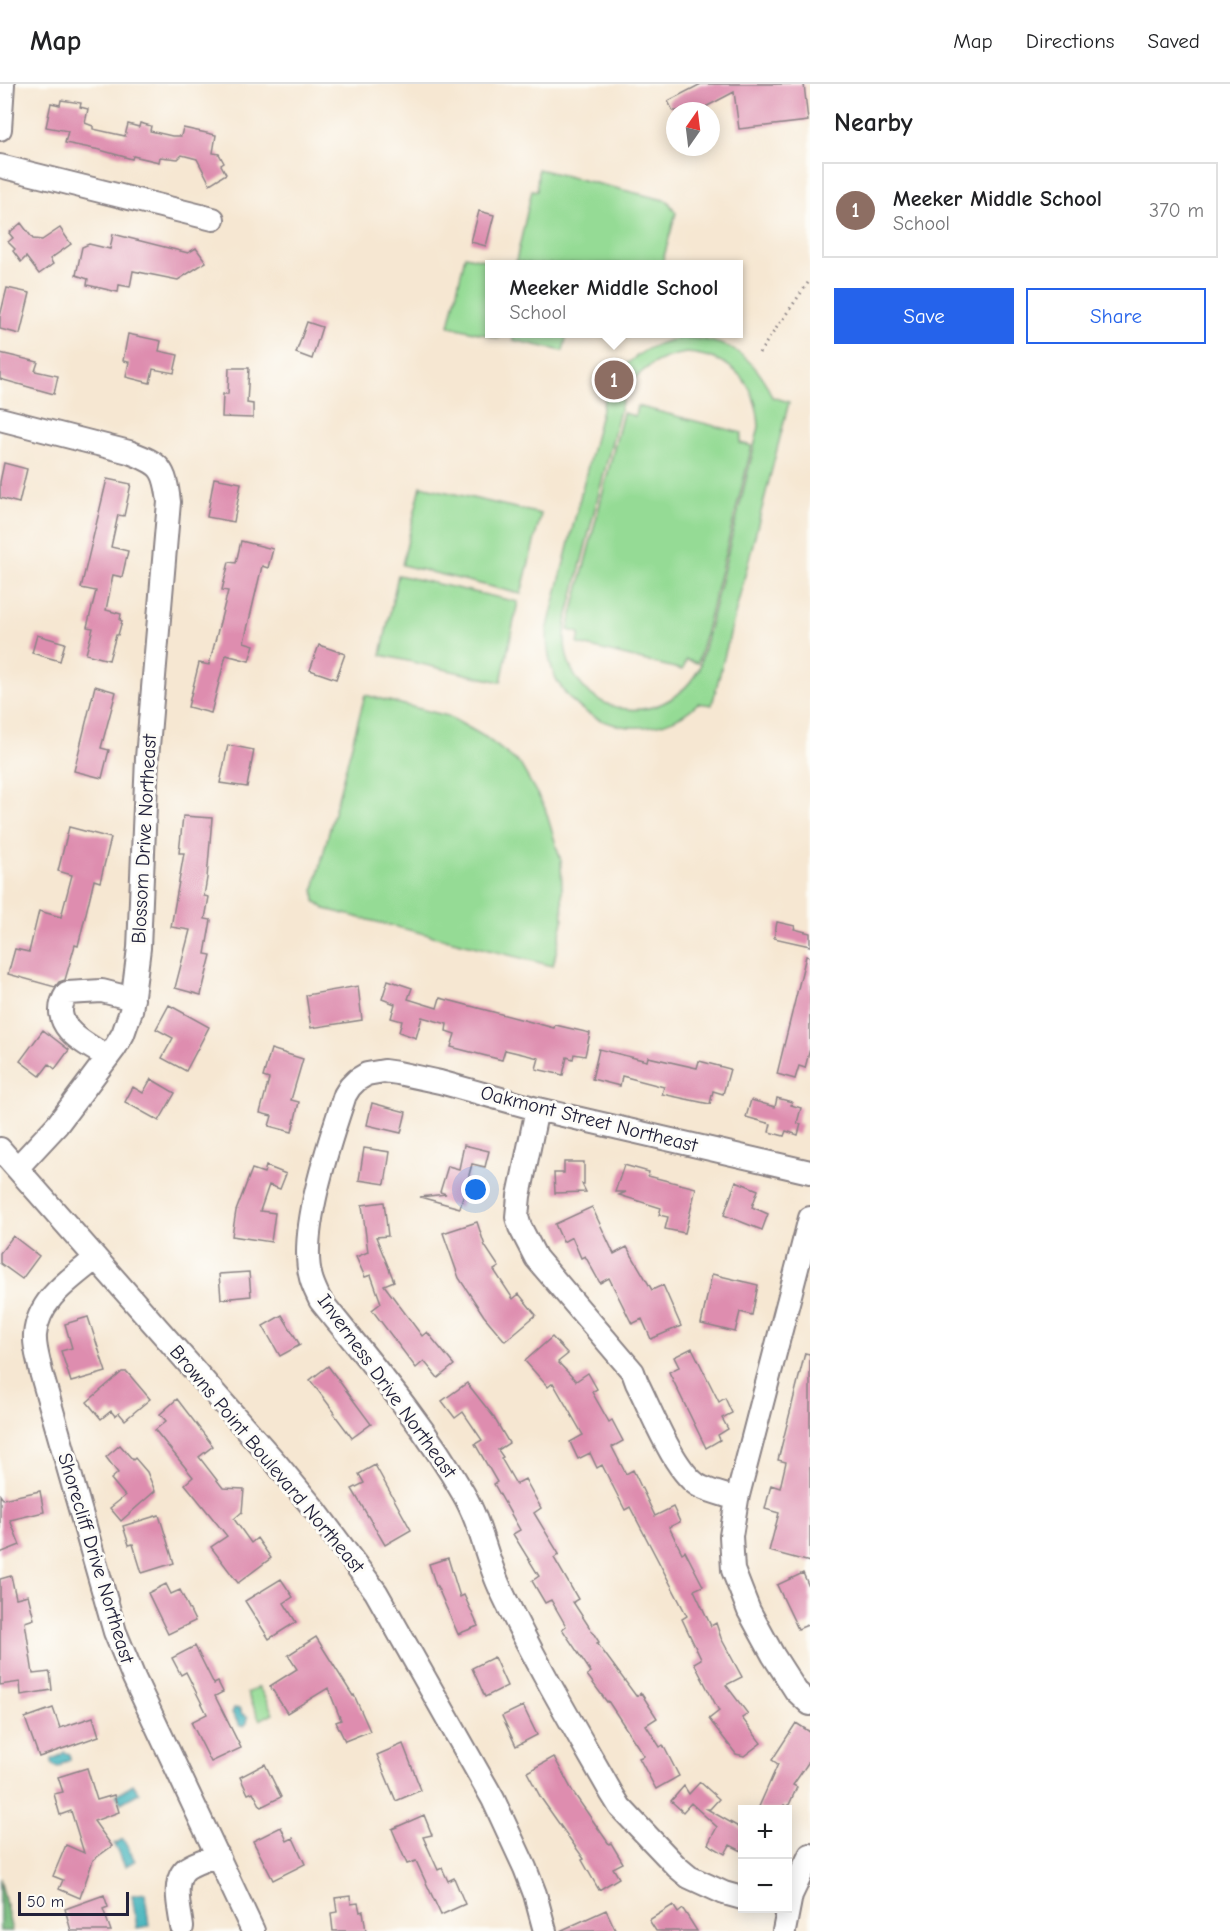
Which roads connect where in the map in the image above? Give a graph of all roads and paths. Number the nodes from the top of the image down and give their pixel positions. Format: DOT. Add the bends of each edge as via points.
graph roads {
  1 [pos="3,84"];
  2 [pos="0,129"];
  3 [pos="0,166"];
  4 [pos="213,219"];
  5 [pos="810,280"];
  6 [pos="759,353"];
  7 [pos="0,419"];
  8 [pos="133,999"];
  9 [pos="108,1057"];
  10 [pos="367,1074"];
  11 [pos="537,1109"];
  12 [pos="0,1149"];
  13 [pos="17,1168"];
  14 [pos="810,1172"];
  15 [pos="810,1218"];
  16 [pos="96,1258"];
  17 [pos="737,1499"];
  18 [pos="810,1704"];
  19 [pos="810,1854"];
  20 [pos="218,1855"];
  21 [pos="738,1897"];
  22 [pos="782,1917"];
  23 [pos="182,1927"];
  24 [pos="254,1931"];
  25 [pos="545,1931"];
  1 -- 2 [label="street"];
  3 -- 4 [label="street"];
  5 -- 6 [label="path"];
  7 -- 8 [label="street, Blossom Drive Northeast" via="129,452 157,464 167,483 169,511 147,758 139,948"];
  8 -- 9 [label="street, Blossom Drive Northeast" via="123,1034"];
  8 -- 9 [label="street" via="95,990 67,993 63,999 61,1013 68,1029"];
  9 -- 13 [label="street, Blossom Drive Northeast" via="57,1125"];
  10 -- 11 [label="street, Oakmont Street Northeast" via="398,1073"];
  10 -- 21 [label="street, Inverness Drive Northeast" via="345,1095 317,1191 308,1253 311,1277 320,1300 412,1415 465,1495 500,1589 620,1807 689,1877"];
  11 -- 14 [label="street, Oakmont Street Northeast"];
  11 -- 17 [label="street" via="517,1217 527,1242 536,1258 633,1372 671,1453 684,1471 700,1487"];
  12 -- 13 [label="street, Browns Point Boulevard Northeast"];
  13 -- 16 [label="street, Browns Point Boulevard Northeast"];
  15 -- 17 [label="street"];
  16 -- 20 [label="street, Shorecliff Drive Northeast" via="51,1296 40,1315 34,1338 115,1632"];
  16 -- 25 [label="street, Browns Point Boulevard Northeast" via="309,1503 376,1592 493,1799 536,1894"];
  17 -- 18 [label="street" via="730,1536 733,1570 773,1655 796,1691"];
  19 -- 22 [label="street"];
  20 -- 23 [label="street" via="181,1874 178,1884"];
  20 -- 24 [label="street, Shorecliff Drive Northeast"];
}
